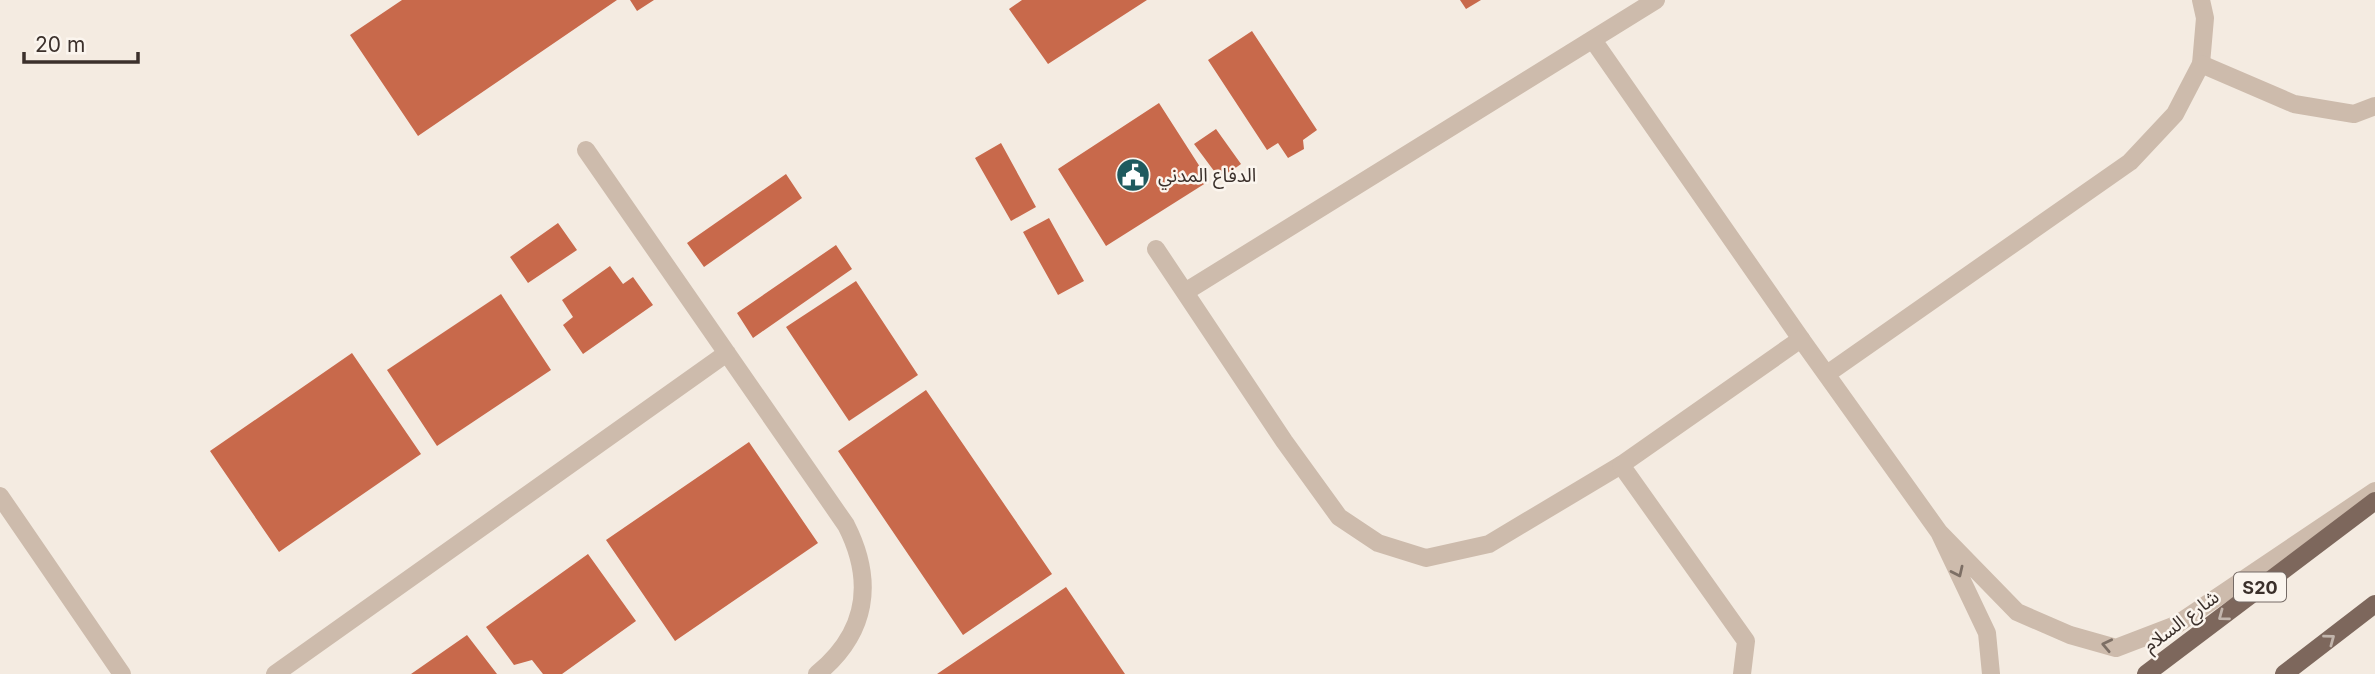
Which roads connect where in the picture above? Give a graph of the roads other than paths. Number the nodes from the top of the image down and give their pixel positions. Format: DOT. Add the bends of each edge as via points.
graph roads {
  1 [pos="1656,0"];
  2 [pos="2202,0"];
  3 [pos="1593,40"];
  4 [pos="2201,64"];
  5 [pos="2375,106"];
  6 [pos="586,150"];
  7 [pos="1156,249"];
  8 [pos="1185,292"];
  9 [pos="1801,339"];
  10 [pos="727,353"];
  11 [pos="1827,374"];
  12 [pos="1621,465"];
  13 [pos="2375,491"];
  14 [pos="0,496"];
  15 [pos="2375,501"];
  16 [pos="1939,532"];
  17 [pos="2375,604"];
  18 [pos="122,674"];
  19 [pos="275,674"];
  20 [pos="817,674"];
  21 [pos="1742,674"];
  22 [pos="1991,674"];
  23 [pos="2146,674"];
  24 [pos="2284,674"];
  1 -- 3 [label="street"];
  2 -- 4 [label="street"];
  3 -- 8 [label="street"];
  3 -- 9 [label="street"];
  4 -- 5 [label="street" via="2294,104 2354,114"];
  4 -- 11 [label="street" via="2175,114 2130,162"];
  6 -- 10 [label="street"];
  7 -- 8 [label="street"];
  8 -- 12 [label="street" via="1339,517 1378,544 1426,558 1489,544"];
  9 -- 11 [label="street"];
  9 -- 12 [label="street"];
  10 -- 19 [label="street"];
  10 -- 20 [label="street" via="857,547 863,571 858,619 848,642"];
  11 -- 16 [label="street"];
  12 -- 21 [label="street" via="1745,641"];
  13 -- 16 [label="street, one-way" via="2176,625 2116,648 2070,635 2018,612"];
  14 -- 18 [label="street"];
  15 -- 23 [label="main road, شارع السلام / S20, one-way"];
  16 -- 22 [label="street, one-way" via="1987,633"];
  24 -- 17 [label="main road, one-way"];
}
